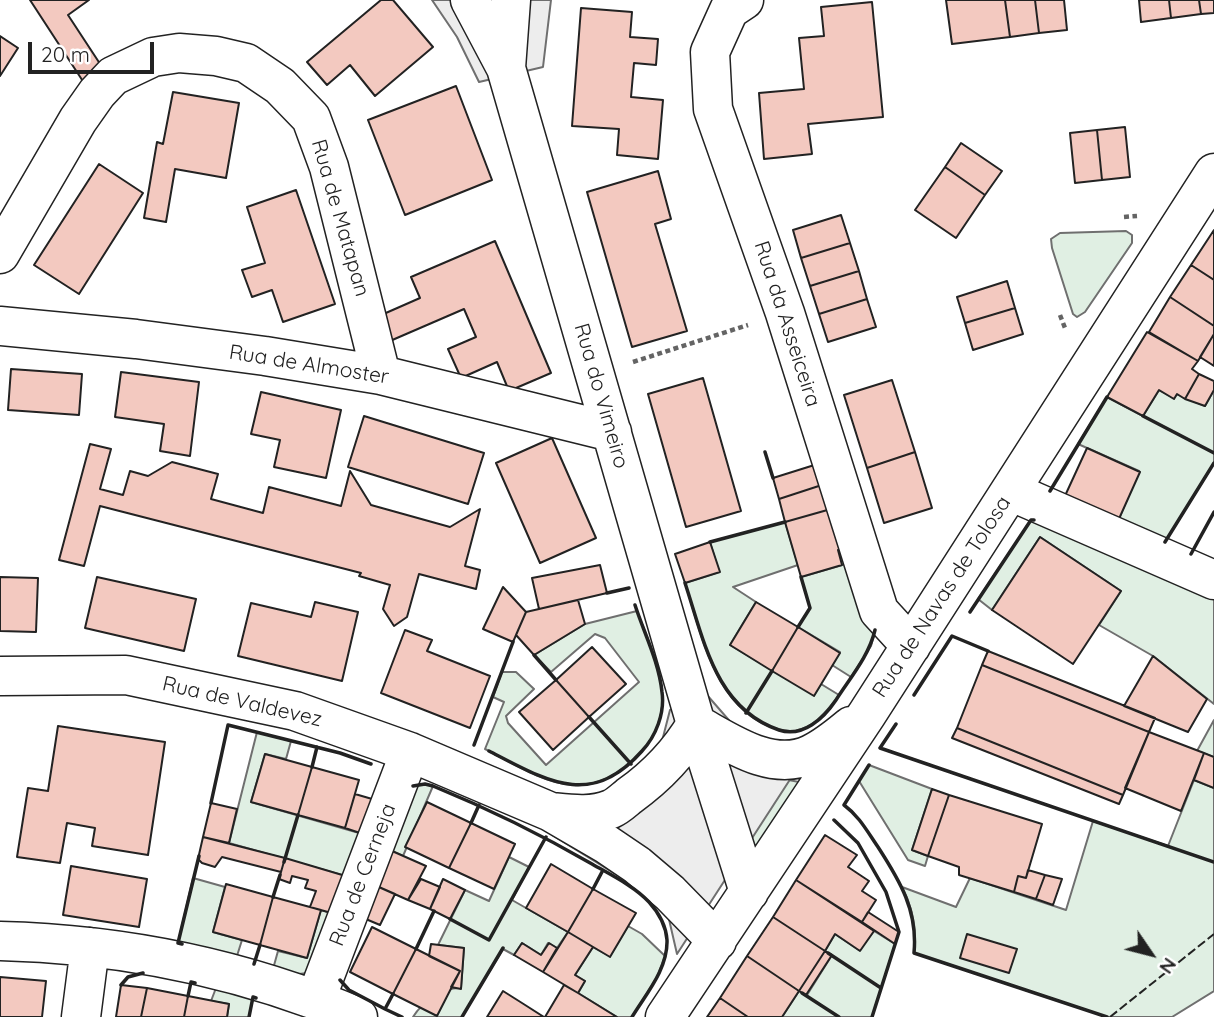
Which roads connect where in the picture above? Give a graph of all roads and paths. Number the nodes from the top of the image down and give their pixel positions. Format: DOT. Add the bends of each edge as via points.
graph roads {
  1 [pos="470,0"];
  2 [pos="511,0"];
  3 [pos="744,0"];
  4 [pos="506,68"];
  5 [pos="1214,173"];
  6 [pos="0,254"];
  7 [pos="785,313"];
  8 [pos="0,326"];
  9 [pos="595,374"];
  10 [pos="381,375"];
  11 [pos="612,432"];
  12 [pos="1010,491"];
  13 [pos="1214,580"];
  14 [pos="911,646"];
  15 [pos="0,676"];
  16 [pos="867,714"];
  17 [pos="696,724"];
  18 [pos="410,752"];
  19 [pos="551,812"];
  20 [pos="750,892"];
  21 [pos="0,941"];
  22 [pos="717,941"];
  23 [pos="99,948"];
  24 [pos="316,999"];
  25 [pos="81,1017"];
  26 [pos="100,1017"];
  27 [pos="358,1017"];
  28 [pos="665,1017"];
  1 -- 4 [label="street"];
  2 -- 4 [label="street"];
  3 -- 7 [label="street, Rua da Asseiceira" via="730,10 710,52 713,109"];
  4 -- 9 [label="street, Rua do Vimeiro"];
  5 -- 12 [label="street, Rua de Navas de Tolosa"];
  6 -- 10 [label="street, Rua de Matapan" via="78,120 113,76 153,57 179,53 246,62 280,86 311,118 329,167"];
  7 -- 9 [label="path"];
  7 -- 14 [label="street, Rua da Asseiceira" via="879,611"];
  8 -- 10 [label="street, Rua de Almoster" via="162,342"];
  9 -- 11 [label="street, Rua do Vimeiro"];
  10 -- 11 [label="street, Rua de Almoster"];
  11 -- 17 [label="street, Rua do Vimeiro"];
  12 -- 13 [label="street"];
  12 -- 14 [label="street, Rua de Navas de Tolosa"];
  14 -- 16 [label="street, Rua de Navas de Tolosa"];
  15 -- 18 [label="street, Rua de Valdevez" via="126,676 295,711"];
  16 -- 17 [label="street" via="810,755 788,760 759,755"];
  16 -- 20 [label="street, Rua de Navas de Tolosa"];
  17 -- 19 [label="street" via="665,766 612,809 586,815"];
  17 -- 20 [label="street, Rua do Vimeiro"];
  18 -- 19 [label="street, Rua de Valdevez"];
  18 -- 24 [label="street, Rua de Cerneja"];
  19 -- 22 [label="street" via="637,865"];
  20 -- 22 [label="street, Rua de Navas de Tolosa"];
  21 -- 23 [label="street"];
  22 -- 28 [label="street, Rua de Navas de Tolosa"];
  23 -- 24 [label="street" via="201,965"];
  23 -- 25 [label="street"];
  23 -- 26 [label="street"];
  24 -- 27 [label="street"];
}
